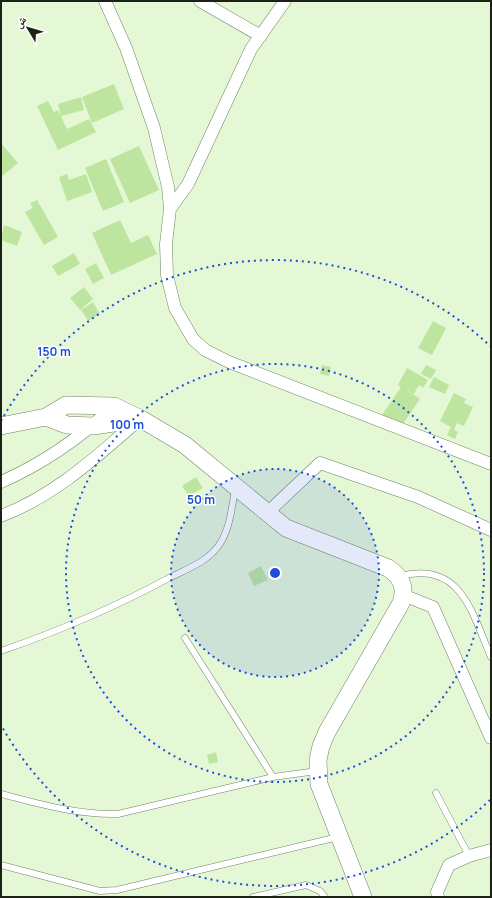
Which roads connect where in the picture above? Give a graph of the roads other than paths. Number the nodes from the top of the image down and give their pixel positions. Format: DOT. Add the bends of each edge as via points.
graph roads {
  1 [pos="105,1"];
  2 [pos="200,1"];
  3 [pos="285,1"];
  4 [pos="261,36"];
  5 [pos="170,209"];
  6 [pos="114,406"];
  7 [pos="46,416"];
  8 [pos="141,419"];
  9 [pos="1,426"];
  10 [pos="93,426"];
  11 [pos="491,464"];
  12 [pos="1,482"];
  13 [pos="235,488"];
  14 [pos="267,513"];
  15 [pos="1,516"];
  16 [pos="491,530"];
  17 [pos="399,577"];
  18 [pos="403,595"];
  19 [pos="185,638"];
  20 [pos="1,651"];
  21 [pos="491,657"];
  22 [pos="491,738"];
  23 [pos="317,771"];
  24 [pos="273,777"];
  25 [pos="436,793"];
  26 [pos="1,794"];
  27 [pos="339,837"];
  28 [pos="491,850"];
  29 [pos="469,856"];
  30 [pos="1,865"];
  31 [pos="253,897"];
  32 [pos="325,897"];
  33 [pos="363,897"];
  34 [pos="438,897"];
  1 -- 5 [label="street" via="126,48 154,128 168,188"];
  2 -- 4 [label="street"];
  3 -- 4 [label="street"];
  4 -- 5 [label="street" via="248,56 188,184"];
  5 -- 11 [label="street" via="166,244 167,275 175,308 193,339 205,350 229,362"];
  6 -- 7 [label="street" via="66,405"];
  6 -- 8 [label="street"];
  6 -- 10 [label="street"];
  7 -- 9 [label="street"];
  7 -- 10 [label="street" via="67,425"];
  8 -- 10 [label="street"];
  8 -- 13 [label="street" via="185,445"];
  8 -- 15 [label="street" via="70,479"];
  10 -- 12 [label="street" via="25,472"];
  13 -- 14 [label="street"];
  13 -- 20 [label="lane" via="228,526 221,543 207,558 141,593 59,631"];
  14 -- 16 [label="street" via="320,463 418,497"];
  14 -- 17 [label="street" via="292,531 388,568"];
  17 -- 18 [label="street" via="404,588"];
  17 -- 21 [label="lane" via="412,573 439,576 451,582 467,600"];
  18 -- 22 [label="street" via="433,607"];
  18 -- 23 [label="street" via="327,732 321,746"];
  19 -- 24 [label="lane"];
  23 -- 24 [label="lane"];
  23 -- 27 [label="street" via="322,795"];
  24 -- 26 [label="lane" via="118,814 95,815 70,811"];
  25 -- 29 [label="lane"];
  27 -- 30 [label="lane" via="117,890 100,891"];
  27 -- 33 [label="street"];
  28 -- 29 [label="street"];
  29 -- 34 [label="street" via="449,865 437,892"];
  31 -- 32 [label="lane" via="306,886 320,891"];
}
